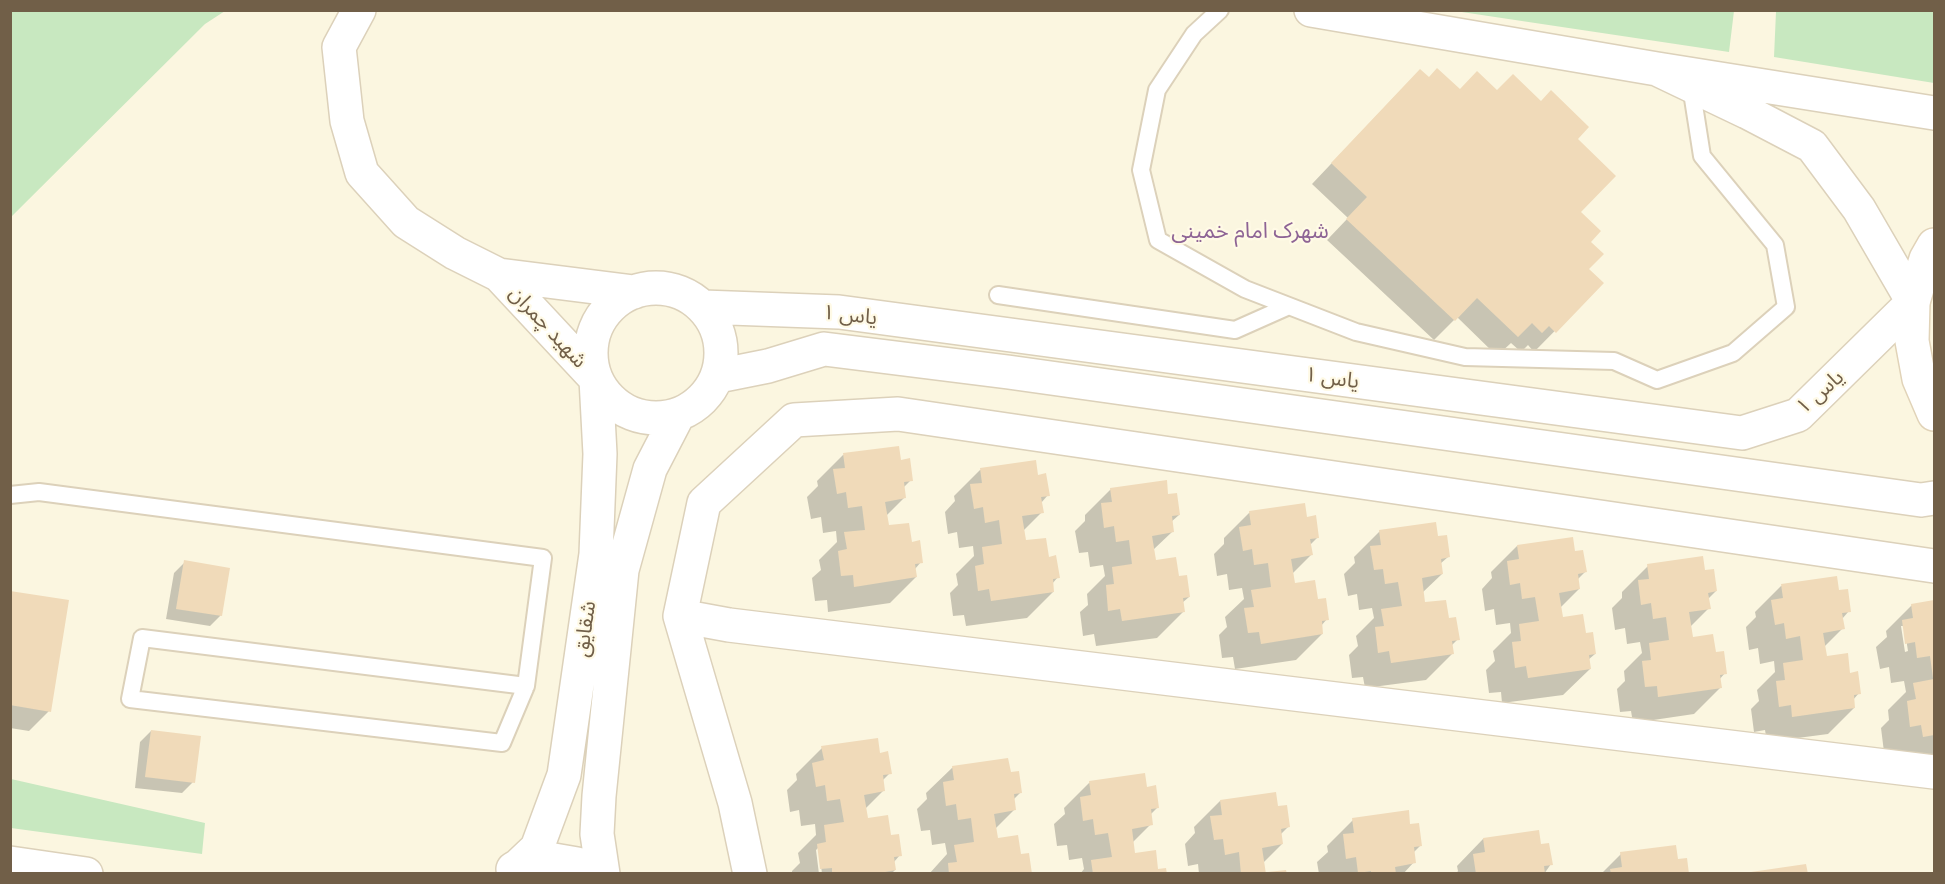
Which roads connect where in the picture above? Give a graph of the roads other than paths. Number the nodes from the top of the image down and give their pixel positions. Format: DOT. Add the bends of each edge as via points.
graph roads {
  1 [pos="359,10"];
  2 [pos="1220,10"];
  3 [pos="1311,10"];
  4 [pos="1657,69"];
  5 [pos="1691,86"];
  6 [pos="1935,113"];
  7 [pos="1935,245"];
  8 [pos="499,275"];
  9 [pos="634,292"];
  10 [pos="998,294"];
  11 [pos="1913,302"];
  12 [pos="1289,306"];
  13 [pos="703,307"];
  14 [pos="718,376"];
  15 [pos="596,379"];
  16 [pos="678,414"];
  17 [pos="1935,414"];
  18 [pos="10,495"];
  19 [pos="1935,498"];
  20 [pos="1935,566"];
  21 [pos="680,616"];
  22 [pos="526,686"];
  23 [pos="1935,772"];
  24 [pos="10,863"];
  25 [pos="511,870"];
  26 [pos="86,873"];
  27 [pos="594,873"];
  28 [pos="603,873"];
  29 [pos="750,873"];
  1 -- 8 [label="street, شهید چمران" via="339,47 347,121 362,173 406,222"];
  2 -- 12 [label="lane" via="1194,34 1157,90 1141,170 1158,240 1245,289"];
  3 -- 4 [label="street"];
  4 -- 5 [label="street"];
  4 -- 6 [label="street"];
  5 -- 11 [label="street" via="1812,146 1859,209"];
  5 -- 12 [label="lane" via="1702,156 1775,245 1786,308 1733,353 1657,380 1614,362 1465,357 1356,332"];
  7 -- 11 [label="street" via="1926,259"];
  8 -- 9 [label="street, شهید چمران"];
  8 -- 15 [label="street, شهید چمران"];
  9 -- 13 [label="street" via="670,290"];
  9 -- 15 [label="street" via="615,302 601,318 593,337 591,359"];
  10 -- 12 [label="lane" via="1235,330"];
  11 -- 13 [label="street, یاس ۱" via="1798,415 1742,433 839,312"];
  11 -- 17 [label="street" via="1912,341 1919,379"];
  13 -- 14 [label="street" via="720,339 722,358"];
  14 -- 16 [label="street" via="695,406"];
  14 -- 19 [label="street, یاس ۱" via="824,349 1921,500"];
  15 -- 16 [label="street" via="614,402 639,416"];
  15 -- 25 [label="street, شقایق" via="600,454 596,554 564,775 537,848"];
  16 -- 28 [label="street, شقایق" via="650,469 622,570 599,796 597,834"];
  18 -- 22 [label="lane" via="39,492 543,558"];
  20 -- 21 [label="street" via="898,414 794,420 786,427 704,503"];
  21 -- 23 [label="street"];
  21 -- 29 [label="street" via="735,803"];
  22 -- 22 [label="lane" via="142,638 130,699 502,743"];
  24 -- 26 [label="street"];
  25 -- 27 [label="street" via="548,859 578,864"];
}
